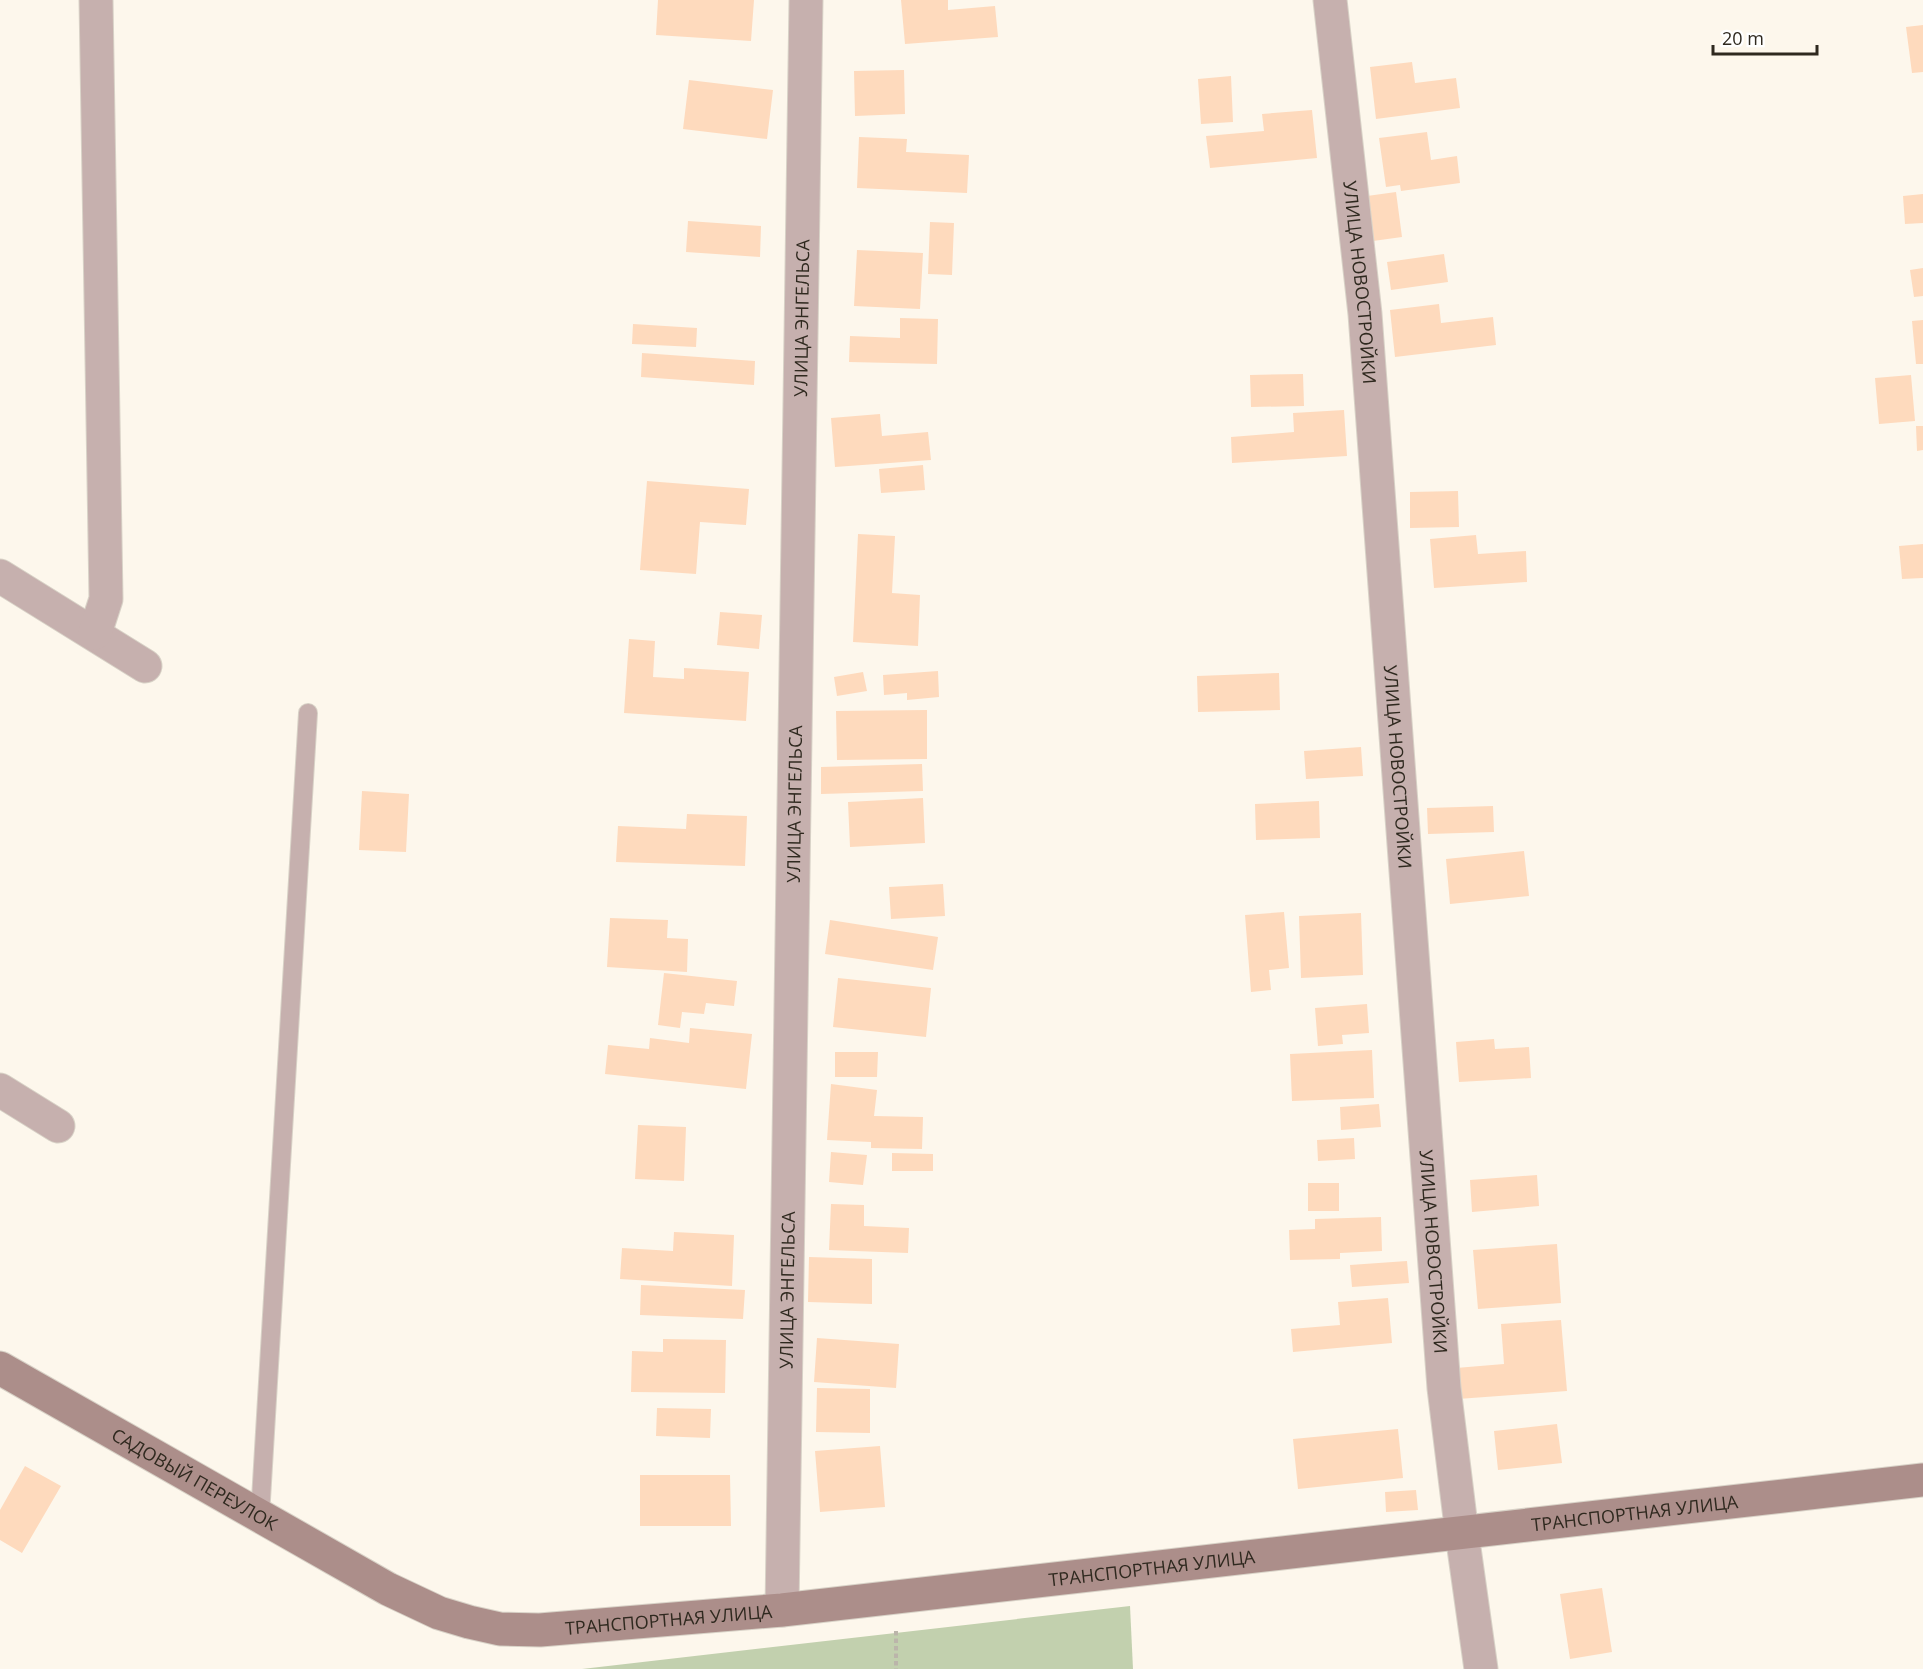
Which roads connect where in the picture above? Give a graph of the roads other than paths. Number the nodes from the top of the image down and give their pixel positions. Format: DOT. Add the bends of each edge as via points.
graph roads {
  1 [pos="96,0"];
  2 [pos="806,0"];
  3 [pos="1330,0"];
  4 [pos="0,576"];
  5 [pos="95,633"];
  6 [pos="145,666"];
  7 [pos="308,713"];
  8 [pos="0,1090"];
  9 [pos="58,1126"];
  10 [pos="0,1368"];
  11 [pos="1923,1480"];
  12 [pos="260,1516"];
  13 [pos="1462,1533"];
  14 [pos="388,1588"];
  15 [pos="782,1610"];
  16 [pos="1481,1669"];
  1 -- 5 [label="street" via="106,599"];
  2 -- 15 [label="street, УЛИЦА ЭНГЕЛЬСА"];
  3 -- 13 [label="street, УЛИЦА НОВОСТРОЙКИ" via="1365,314 1444,1388"];
  4 -- 5 [label="street"];
  5 -- 6 [label="street"];
  7 -- 12 [label="lane"];
  8 -- 9 [label="street"];
  10 -- 12 [label="street, САДОВЫЙ ПЕРЕУЛОК"];
  11 -- 13 [label="street, ТРАНСПОРТНАЯ УЛИЦА"];
  12 -- 14 [label="street, САДОВЫЙ ПЕРЕУЛОК"];
  13 -- 15 [label="street, ТРАНСПОРТНАЯ УЛИЦА"];
  13 -- 16 [label="street, УЛИЦА НОВОСТРОЙКИ"];
  14 -- 15 [label="street, ТРАНСПОРТНАЯ УЛИЦА" via="439,1613 500,1629 540,1630"];
}
